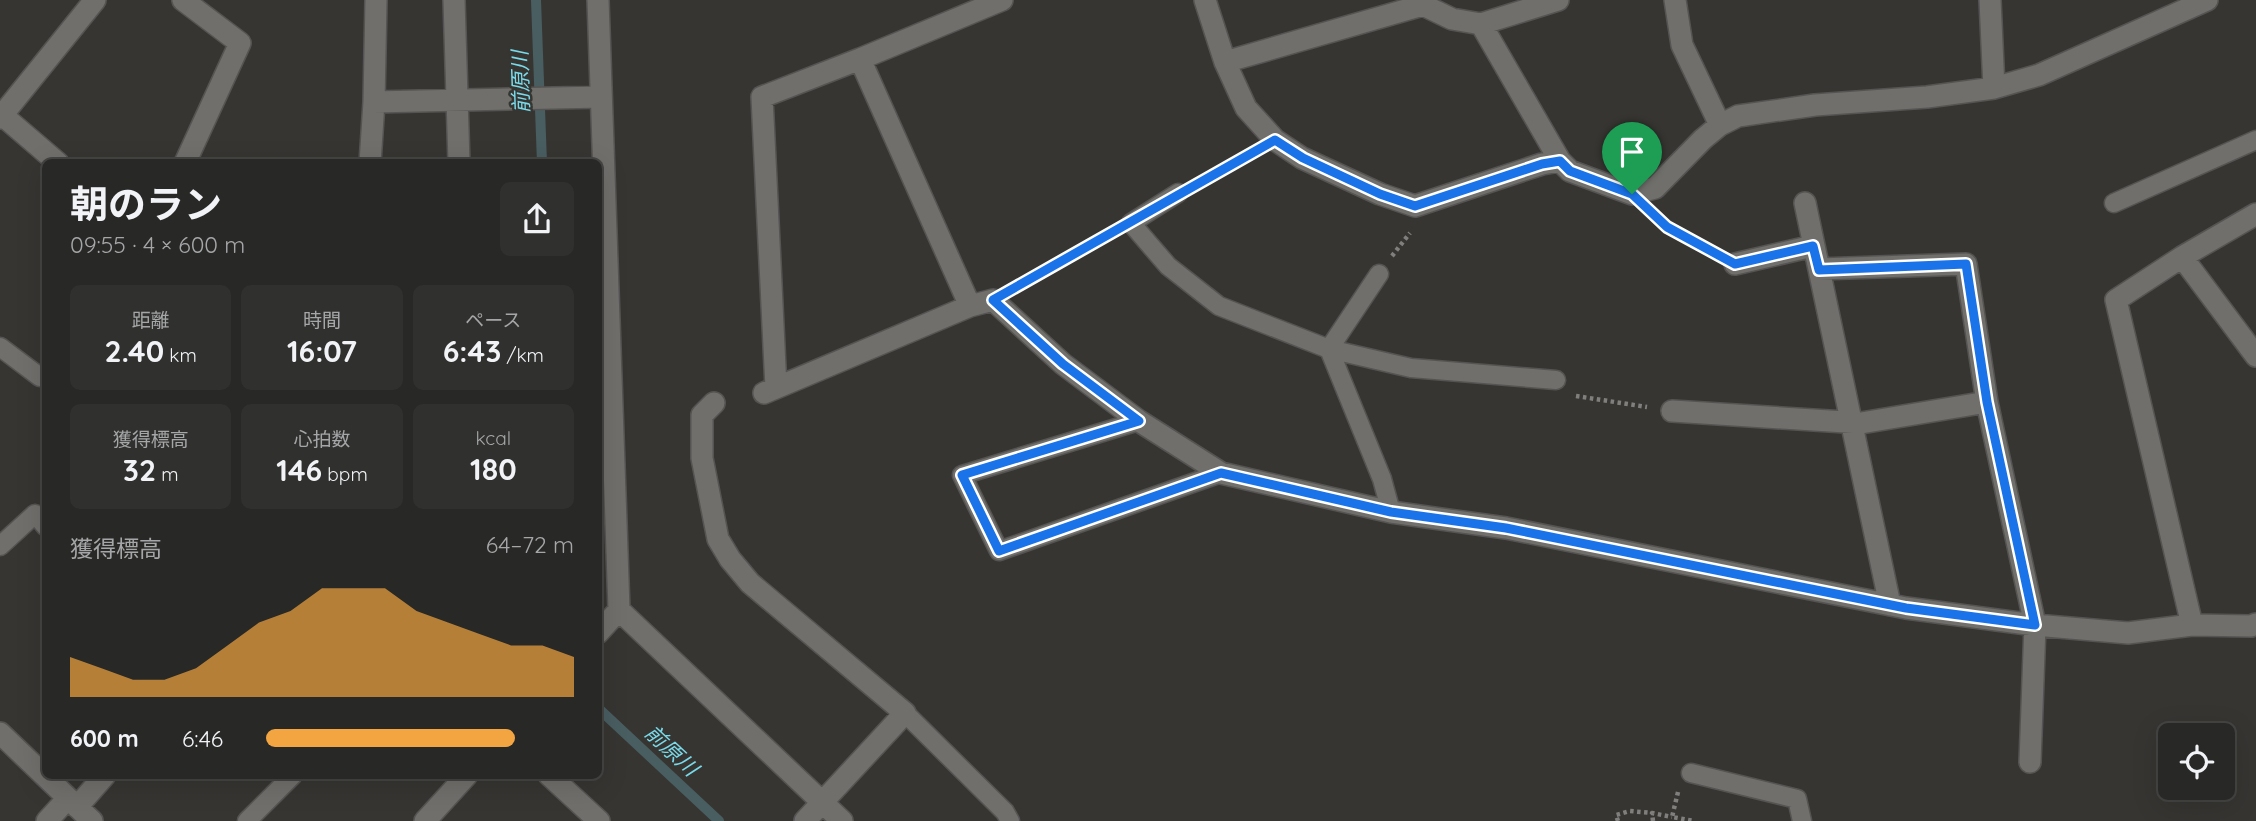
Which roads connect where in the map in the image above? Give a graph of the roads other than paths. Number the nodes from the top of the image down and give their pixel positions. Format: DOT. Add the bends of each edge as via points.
graph roads {
  1 [pos="95,0"];
  2 [pos="183,0"];
  3 [pos="376,0"];
  4 [pos="454,0"];
  5 [pos="598,0"];
  6 [pos="1002,0"];
  7 [pos="1205,0"];
  8 [pos="1558,0"];
  9 [pos="1675,0"];
  10 [pos="1990,0"];
  11 [pos="2207,0"];
  12 [pos="1422,3"];
  13 [pos="969,5"];
  14 [pos="1449,10"];
  15 [pos="1481,24"];
  16 [pos="860,59"];
  17 [pos="1226,62"];
  18 [pos="1994,88"];
  19 [pos="601,97"];
  20 [pos="457,100"];
  21 [pos="374,102"];
  22 [pos="1,117"];
  23 [pos="1720,125"];
  24 [pos="2256,140"];
  25 [pos="53,159"];
  26 [pos="187,159"];
  27 [pos="370,159"];
  28 [pos="460,159"];
  29 [pos="602,159"];
  30 [pos="1560,161"];
  31 [pos="602,188"];
  32 [pos="1178,193"];
  33 [pos="1805,203"];
  34 [pos="2114,203"];
  35 [pos="2256,214"];
  36 [pos="1813,246"];
  37 [pos="2182,257"];
  38 [pos="1735,264"];
  39 [pos="1819,270"];
  40 [pos="1379,274"];
  41 [pos="970,306"];
  42 [pos="0,347"];
  43 [pos="1329,349"];
  44 [pos="2256,356"];
  45 [pos="604,369"];
  46 [pos="40,377"];
  47 [pos="1556,380"];
  48 [pos="1987,402"];
  49 [pos="714,403"];
  50 [pos="1672,411"];
  51 [pos="1139,421"];
  52 [pos="1851,422"];
  53 [pos="1221,473"];
  54 [pos="1391,512"];
  55 [pos="42,522"];
  56 [pos="0,546"];
  57 [pos="1890,604"];
  58 [pos="619,610"];
  59 [pos="2256,624"];
  60 [pos="2035,625"];
  61 [pos="2192,625"];
  62 [pos="602,629"];
  63 [pos="905,713"];
  64 [pos="0,733"];
  65 [pos="2030,762"];
  66 [pos="42,773"];
  67 [pos="1690,773"];
  68 [pos="48,779"];
  69 [pos="102,779"];
  70 [pos="289,779"];
  71 [pos="463,779"];
  72 [pos="554,779"];
  73 [pos="822,802"];
  74 [pos="79,809"];
  75 [pos="47,821"];
  76 [pos="247,821"];
  77 [pos="425,821"];
  78 [pos="599,821"];
  79 [pos="805,821"];
  80 [pos="842,821"];
  81 [pos="1010,821"];
  82 [pos="1802,821"];
  1 -- 22 [label="street"];
  2 -- 26 [label="street" via="240,43"];
  3 -- 21 [label="street"];
  4 -- 20 [label="street"];
  5 -- 19 [label="street"];
  6 -- 13 [label="street"];
  7 -- 17 [label="street"];
  8 -- 15 [label="street"];
  9 -- 23 [label="street" via="1682,45"];
  10 -- 18 [label="street"];
  11 -- 18 [label="street" via="2039,75"];
  12 -- 14 [label="street"];
  12 -- 17 [label="street"];
  13 -- 16 [label="street"];
  14 -- 15 [label="street"];
  15 -- 30 [label="street"];
  16 -- 41 [label="street"];
  16 -- 41 [label="street" via="762,97 770,391"];
  17 -- 30 [label="street" via="1246,108 1275,140 1313,163 1415,206"];
  18 -- 23 [label="street" via="1815,105 1738,116"];
  19 -- 20 [label="street"];
  19 -- 29 [label="street"];
  20 -- 21 [label="street"];
  20 -- 28 [label="street"];
  21 -- 27 [label="street"];
  22 -- 25 [label="street"];
  23 -- 30 [label="street" via="1655,188 1632,194 1570,171"];
  24 -- 34 [label="lane"];
  31 -- 45 [label="street"];
  32 -- 43 [label="lane" via="1131,223 1168,266 1219,306"];
  33 -- 36 [label="street"];
  35 -- 37 [label="street"];
  36 -- 38 [label="street"];
  36 -- 39 [label="street"];
  37 -- 44 [label="street"];
  37 -- 61 [label="street" via="2116,300"];
  39 -- 48 [label="street" via="1966,264"];
  39 -- 52 [label="street"];
  40 -- 43 [label="lane"];
  41 -- 51 [label="street" via="993,300 1063,364"];
  42 -- 46 [label="lane"];
  43 -- 47 [label="lane" via="1411,368"];
  43 -- 54 [label="lane"];
  45 -- 58 [label="street"];
  48 -- 52 [label="street"];
  48 -- 60 [label="street"];
  49 -- 63 [label="street" via="702,415 702,458 718,539 750,583"];
  50 -- 52 [label="street"];
  51 -- 53 [label="street"];
  51 -- 53 [label="lane" via="962,475 999,551"];
  52 -- 57 [label="street"];
  53 -- 54 [label="street"];
  54 -- 57 [label="street" via="1506,528"];
  55 -- 56 [label="lane" via="35,514"];
  57 -- 60 [label="street"];
  58 -- 62 [label="street"];
  58 -- 73 [label="street"];
  59 -- 61 [label="street"];
  60 -- 61 [label="street" via="2128,633"];
  60 -- 65 [label="street"];
  63 -- 73 [label="street"];
  63 -- 81 [label="lane"];
  64 -- 66 [label="street"];
  67 -- 82 [label="lane" via="1797,799"];
  68 -- 74 [label="street"];
  69 -- 74 [label="street"];
  70 -- 76 [label="lane"];
  71 -- 77 [label="street"];
  72 -- 78 [label="street"];
  73 -- 79 [label="street"];
  73 -- 80 [label="street"];
  74 -- 75 [label="street"];
}
